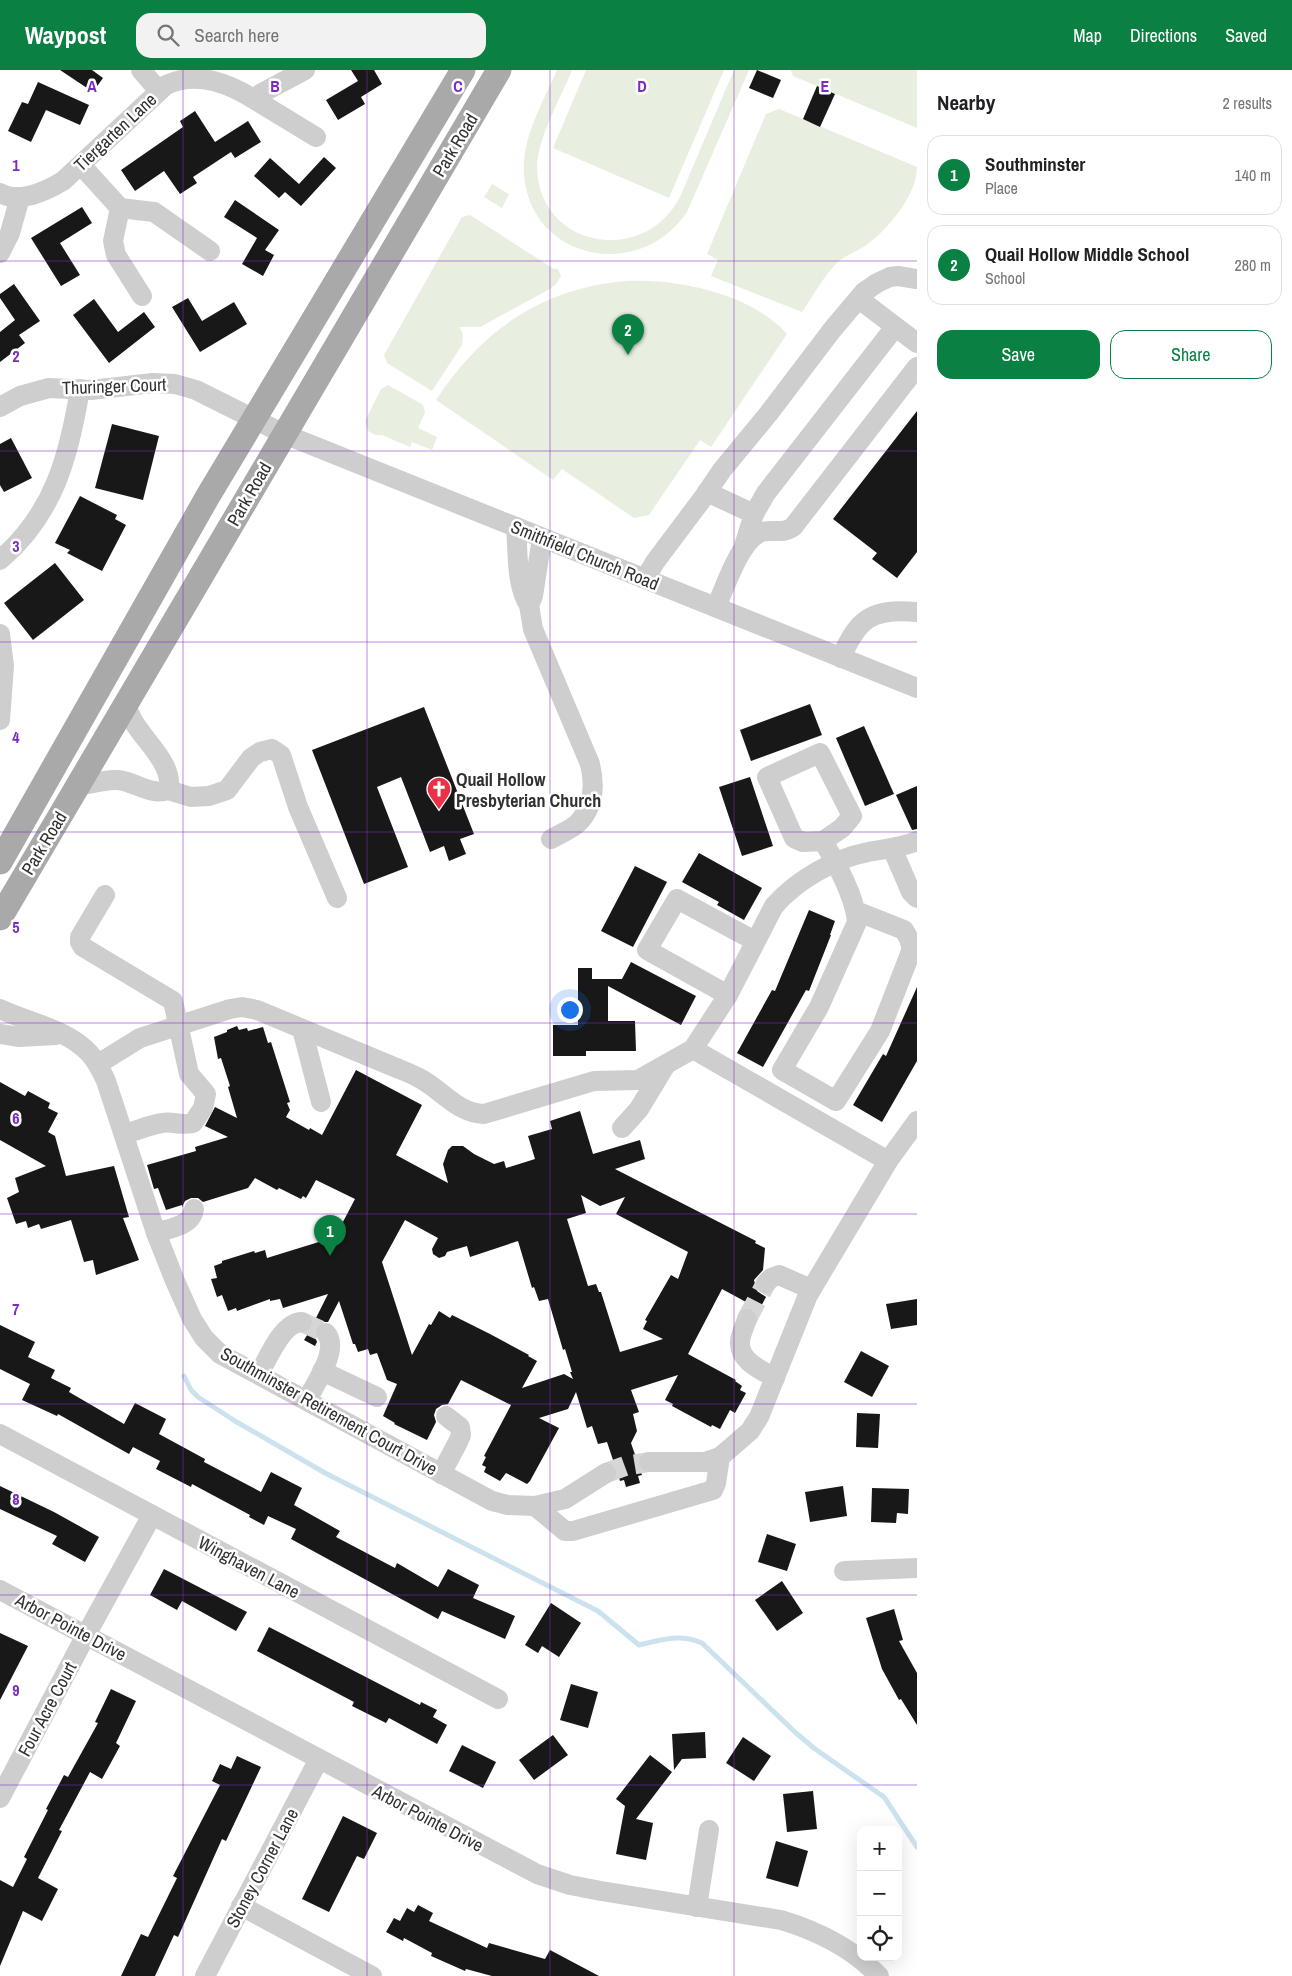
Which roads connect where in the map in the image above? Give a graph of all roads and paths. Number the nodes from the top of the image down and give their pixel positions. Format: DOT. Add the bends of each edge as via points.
graph roads {
  1 [pos="142,70"];
  2 [pos="305,70"];
  3 [pos="463,70"];
  4 [pos="499,70"];
  5 [pos="159,91"];
  6 [pos="257,102"];
  7 [pos="316,137"];
  8 [pos="81,165"];
  9 [pos="0,193"];
  10 [pos="20,197"];
  11 [pos="120,208"];
  12 [pos="210,251"];
  13 [pos="0,253"];
  14 [pos="917,278"];
  15 [pos="142,296"];
  16 [pos="859,299"];
  17 [pos="895,327"];
  18 [pos="917,343"];
  19 [pos="917,368"];
  20 [pos="80,389"];
  21 [pos="0,407"];
  22 [pos="255,420"];
  23 [pos="284,434"];
  24 [pos="707,492"];
  25 [pos="754,514"];
  26 [pos="516,527"];
  27 [pos="542,538"];
  28 [pos="742,550"];
  29 [pos="0,560"];
  30 [pos="645,579"];
  31 [pos="529,606"];
  32 [pos="716,607"];
  33 [pos="917,612"];
  34 [pos="0,634"];
  35 [pos="841,658"];
  36 [pos="917,688"];
  37 [pos="125,706"];
  38 [pos="0,720"];
  39 [pos="78,786"];
  40 [pos="168,790"];
  41 [pos="551,839"];
  42 [pos="917,841"];
  43 [pos="823,842"];
  44 [pos="892,848"];
  45 [pos="0,862"];
  46 [pos="835,862"];
  47 [pos="105,895"];
  48 [pos="337,898"];
  49 [pos="917,898"];
  50 [pos="856,911"];
  51 [pos="0,918"];
  52 [pos="755,942"];
  53 [pos="728,995"];
  54 [pos="0,1009"];
  55 [pos="179,1025"];
  56 [pos="302,1028"];
  57 [pos="0,1034"];
  58 [pos="64,1035"];
  59 [pos="694,1049"];
  60 [pos="98,1064"];
  61 [pos="666,1066"];
  62 [pos="322,1102"];
  63 [pos="917,1121"];
  64 [pos="622,1128"];
  65 [pos="124,1134"];
  66 [pos="888,1161"];
  67 [pos="194,1208"];
  68 [pos="156,1233"];
  69 [pos="766,1284"];
  70 [pos="812,1289"];
  71 [pos="747,1319"];
  72 [pos="302,1322"];
  73 [pos="326,1333"];
  74 [pos="322,1371"];
  75 [pos="259,1374"];
  76 [pos="775,1378"];
  77 [pos="377,1397"];
  78 [pos="307,1400"];
  79 [pos="446,1416"];
  80 [pos="0,1434"];
  81 [pos="720,1457"];
  82 [pos="649,1462"];
  83 [pos="606,1473"];
  84 [pos="441,1474"];
  85 [pos="535,1506"];
  86 [pos="152,1515"];
  87 [pos="917,1568"];
  88 [pos="844,1571"];
  89 [pos="0,1590"];
  90 [pos="86,1635"];
  91 [pos="498,1699"];
  92 [pos="319,1759"];
  93 [pos="5,1777"];
  94 [pos="0,1798"];
  95 [pos="709,1830"];
  96 [pos="241,1906"];
  97 [pos="697,1907"];
  98 [pos="205,1976"];
  99 [pos="372,1976"];
  100 [pos="879,1976"];
  1 -- 5 [label="street"];
  2 -- 6 [label="street" via="260,94"];
  3 -- 22 [label="main road, Park Road"];
  4 -- 23 [label="main road, Park Road"];
  5 -- 6 [label="street, Tiergarten Lane" via="174,80 192,76 211,78 229,84"];
  5 -- 8 [label="street, Tiergarten Lane"];
  6 -- 7 [label="street, Tiergarten Lane"];
  8 -- 10 [label="street, Tiergarten Lane" via="47,191"];
  8 -- 11 [label="street"];
  9 -- 10 [label="street, Tiergarten Lane"];
  10 -- 13 [label="street" via="10,233"];
  11 -- 12 [label="street" via="154,212"];
  11 -- 15 [label="street" via="113,242 116,255"];
  14 -- 16 [label="street" via="890,277 870,287"];
  16 -- 17 [label="street"];
  16 -- 24 [label="street"];
  17 -- 18 [label="street"];
  17 -- 25 [label="street" via="772,484"];
  19 -- 28 [label="street" via="793,527 757,534"];
  20 -- 21 [label="street, Thuringer Court" via="38,390"];
  20 -- 22 [label="street, Thuringer Court" via="175,384 196,390"];
  20 -- 29 [label="street" via="72,434 50,496 29,531"];
  22 -- 23 [label="street, Smithfield Church Road"];
  22 -- 45 [label="main road, Park Road" via="208,496"];
  23 -- 26 [label="street, Smithfield Church Road"];
  23 -- 37 [label="main road, Park Road"];
  24 -- 25 [label="street"];
  24 -- 30 [label="street"];
  25 -- 28 [label="street"];
  26 -- 27 [label="street, Smithfield Church Road"];
  26 -- 31 [label="street" via="522,588"];
  27 -- 30 [label="street, Smithfield Church Road"];
  27 -- 31 [label="street"];
  28 -- 32 [label="street"];
  30 -- 32 [label="street, Smithfield Church Road"];
  31 -- 41 [label="street" via="534,629 594,780 591,804 578,823"];
  32 -- 35 [label="street, Smithfield Church Road"];
  33 -- 35 [label="street" via="886,612 867,619 853,631"];
  34 -- 38 [label="street" via="4,666"];
  35 -- 36 [label="street, Smithfield Church Road"];
  37 -- 39 [label="main road, Park Road"];
  37 -- 40 [label="street" via="162,761 170,783"];
  39 -- 40 [label="street" via="117,780 152,792"];
  39 -- 51 [label="main road, Park Road"];
  40 -- 48 [label="street" via="191,797 228,790 250,758 272,749 281,755 298,807"];
  42 -- 44 [label="street"];
  43 -- 43 [label="street" via="852,816 820,753 767,777 794,838 804,842"];
  43 -- 46 [label="street"];
  44 -- 46 [label="street"];
  44 -- 49 [label="street" via="911,892"];
  46 -- 50 [label="street"];
  46 -- 52 [label="street" via="784,894"];
  47 -- 55 [label="street" via="80,942 173,1001"];
  50 -- 50 [label="street" via="857,922 819,1007 782,1070 836,1101 880,1031 912,949 904,930"];
  52 -- 53 [label="street"];
  52 -- 53 [label="street" via="677,898 647,950"];
  53 -- 59 [label="street"];
  54 -- 58 [label="street, Southminster Retirement Court Drive"];
  55 -- 56 [label="street" via="242,1007"];
  55 -- 60 [label="street" via="140,1038"];
  55 -- 65 [label="street" via="189,1074 206,1094 203,1108 193,1123 182,1126 162,1123"];
  56 -- 61 [label="street" via="422,1079 472,1114 484,1114 594,1081 638,1080"];
  56 -- 62 [label="street"];
  57 -- 58 [label="street" via="19,1038"];
  58 -- 60 [label="street, Southminster Retirement Court Drive" via="78,1043"];
  59 -- 61 [label="street"];
  59 -- 66 [label="street"];
  60 -- 65 [label="street, Southminster Retirement Court Drive"];
  61 -- 64 [label="street" via="639,1109"];
  63 -- 66 [label="street"];
  65 -- 68 [label="street, Southminster Retirement Court Drive"];
  66 -- 70 [label="street"];
  67 -- 68 [label="street" via="188,1221"];
  68 -- 75 [label="street, Southminster Retirement Court Drive" via="192,1319 204,1338 220,1354"];
  69 -- 70 [label="street" via="779,1275"];
  70 -- 76 [label="street"];
  71 -- 76 [label="street" via="740,1342 741,1352 756,1367"];
  72 -- 75 [label="street" via="296,1322 284,1331"];
  73 -- 74 [label="street" via="331,1349"];
  74 -- 77 [label="street"];
  74 -- 78 [label="street"];
  75 -- 78 [label="street, Southminster Retirement Court Drive"];
  76 -- 81 [label="street" via="750,1430"];
  78 -- 84 [label="street, Southminster Retirement Court Drive"];
  79 -- 84 [label="street" via="460,1427 461,1435"];
  80 -- 86 [label="street, Winghaven Lane"];
  81 -- 82 [label="street" via="705,1462"];
  81 -- 85 [label="street" via="713,1490 573,1531 566,1531"];
  83 -- 85 [label="street, Southminster Retirement Court Drive" via="564,1499"];
  84 -- 85 [label="street, Southminster Retirement Court Drive" via="492,1501"];
  86 -- 90 [label="street, Four Acre Court"];
  86 -- 91 [label="street, Winghaven Lane"];
  87 -- 88 [label="street"];
  89 -- 90 [label="street, Arbor Pointe Drive"];
  90 -- 92 [label="street, Arbor Pointe Drive"];
  90 -- 93 [label="street, Four Acre Court"];
  92 -- 96 [label="street, Stoney Corner Lane"];
  92 -- 97 [label="street, Arbor Pointe Drive" via="537,1874 578,1886"];
  93 -- 94 [label="street, Four Acre Court"];
  95 -- 97 [label="street"];
  96 -- 98 [label="street, Stoney Corner Lane"];
  96 -- 99 [label="street"];
  97 -- 100 [label="street, Arbor Pointe Drive" via="797,1925 851,1952"];
}
